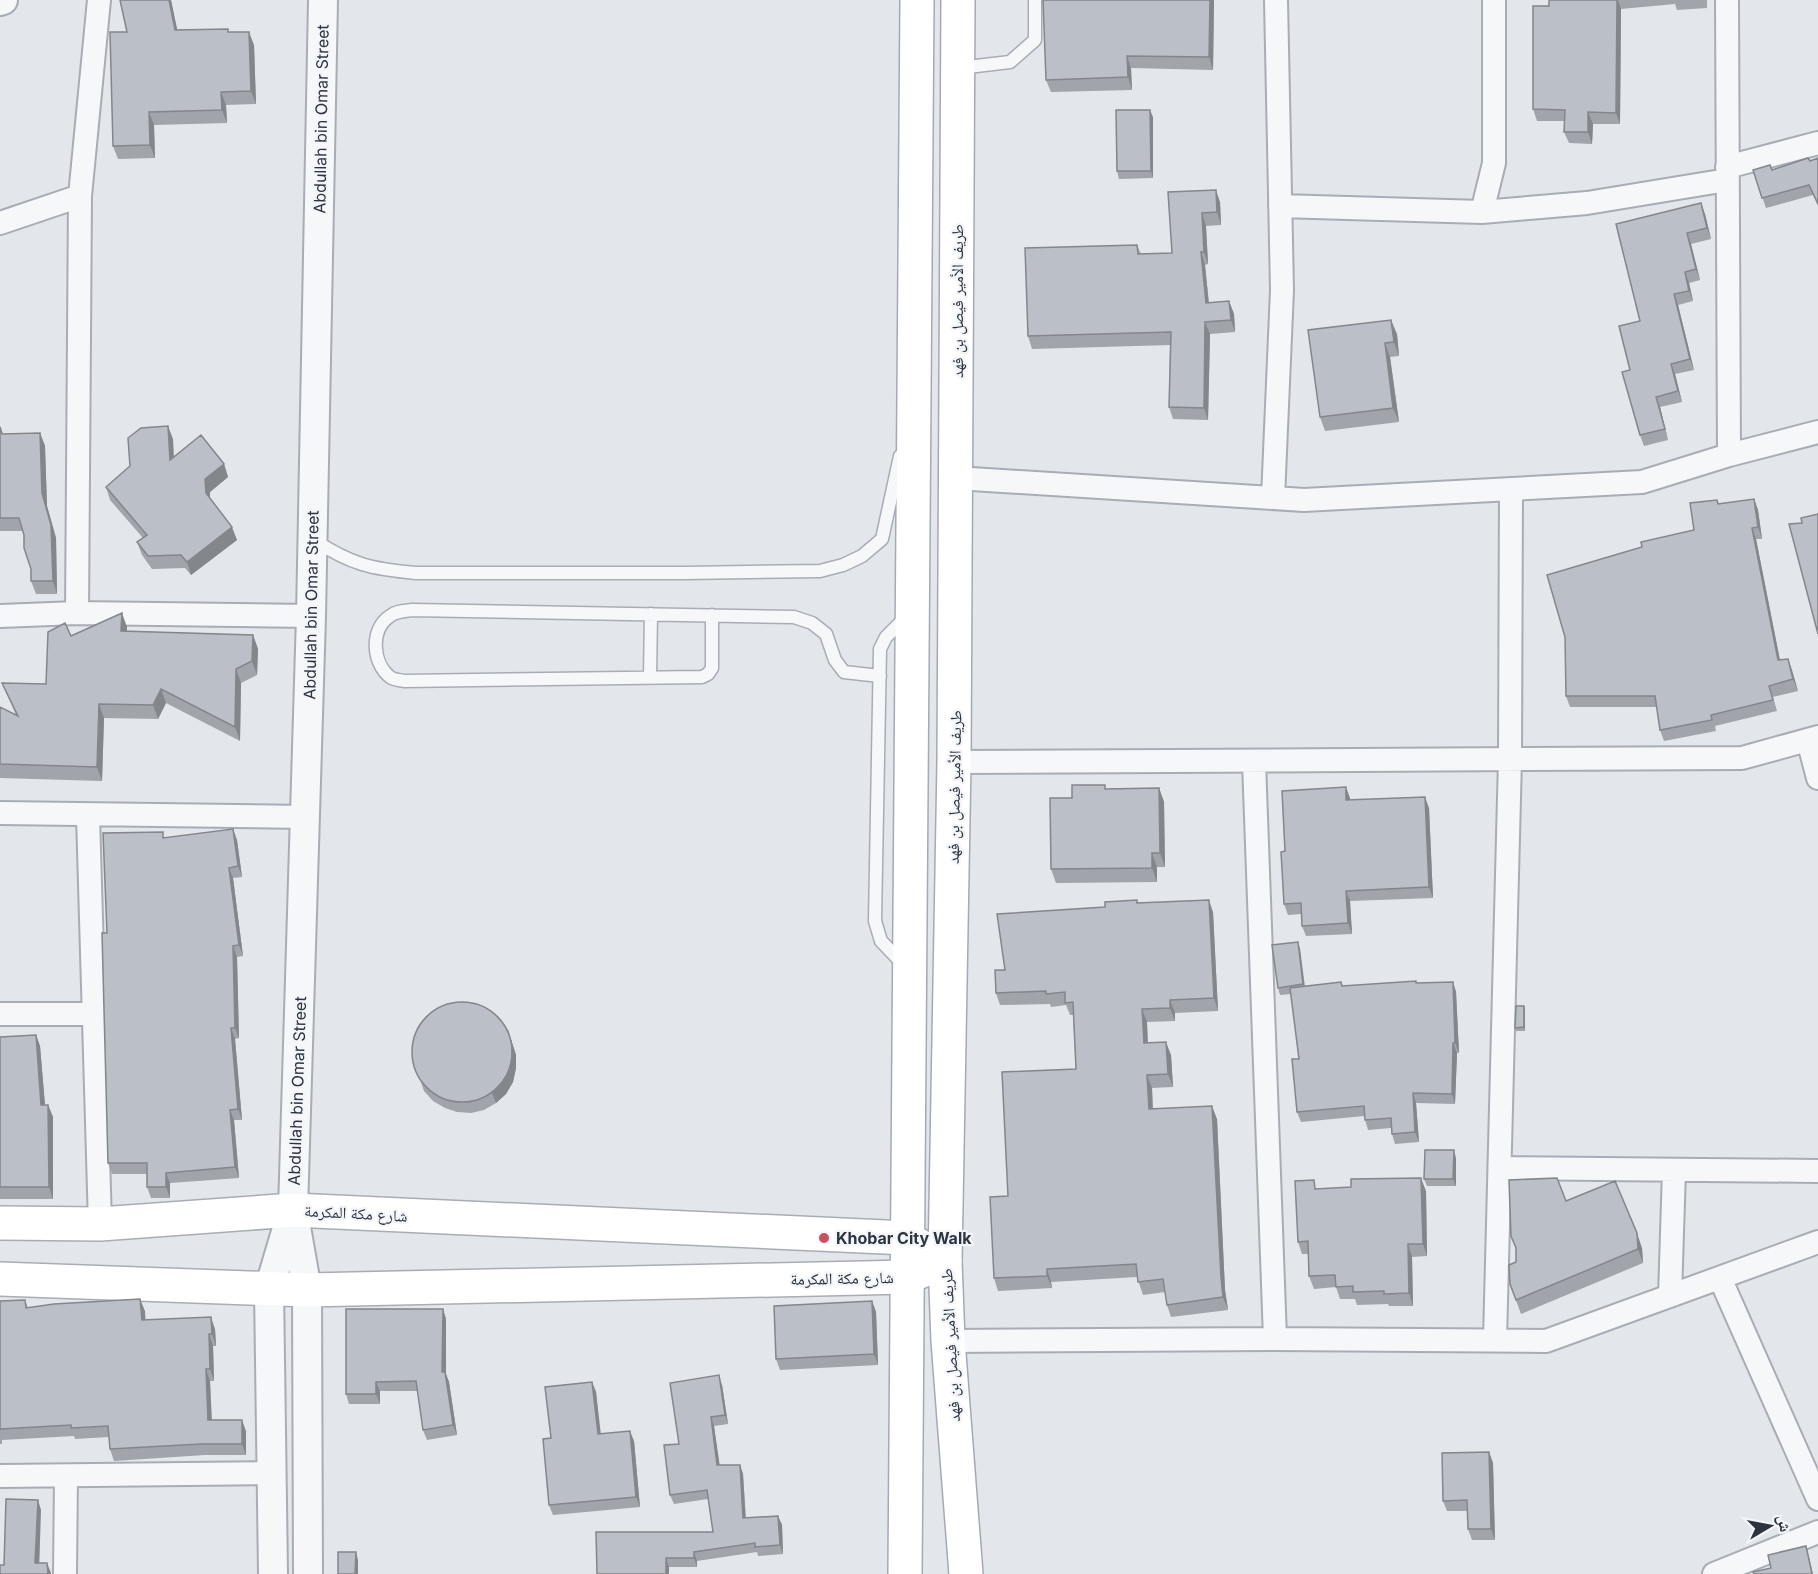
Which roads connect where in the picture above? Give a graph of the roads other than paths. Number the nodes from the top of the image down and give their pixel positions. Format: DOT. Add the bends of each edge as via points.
graph roads {
  1 [pos="99,0"];
  2 [pos="323,0"];
  3 [pos="917,0"];
  4 [pos="958,0"];
  5 [pos="1035,0"];
  6 [pos="1276,0"];
  7 [pos="1494,0"];
  8 [pos="1726,0"];
  9 [pos="958,68"];
  10 [pos="1818,143"];
  11 [pos="1727,174"];
  12 [pos="80,196"];
  13 [pos="1280,206"];
  14 [pos="1482,212"];
  15 [pos="0,223"];
  16 [pos="913,394"];
  17 [pos="1818,432"];
  18 [pos="1728,455"];
  19 [pos="956,478"];
  20 [pos="1511,489"];
  21 [pos="1273,498"];
  22 [pos="313,539"];
  23 [pos="912,612"];
  24 [pos="77,613"];
  25 [pos="651,614"];
  26 [pos="712,615"];
  27 [pos="0,616"];
  28 [pos="311,616"];
  29 [pos="880,676"];
  30 [pos="650,677"];
  31 [pos="1813,738"];
  32 [pos="1510,759"];
  33 [pos="954,762"];
  34 [pos="1254,762"];
  35 [pos="1818,778"];
  36 [pos="0,813"];
  37 [pos="88,816"];
  38 [pos="306,817"];
  39 [pos="909,970"];
  40 [pos="0,1014"];
  41 [pos="94,1014"];
  42 [pos="1500,1168"];
  43 [pos="1674,1170"];
  44 [pos="1818,1171"];
  45 [pos="293,1210"];
  46 [pos="0,1223"];
  47 [pos="100,1224"];
  48 [pos="907,1238"];
  49 [pos="1818,1242"];
  50 [pos="945,1261"];
  51 [pos="907,1277"];
  52 [pos="1720,1278"];
  53 [pos="0,1279"];
  54 [pos="269,1289"];
  55 [pos="307,1290"];
  56 [pos="1671,1296"];
  57 [pos="1275,1339"];
  58 [pos="1495,1340"];
  59 [pos="948,1341"];
  60 [pos="272,1473"];
  61 [pos="0,1476"];
  62 [pos="66,1476"];
  63 [pos="1818,1499"];
  64 [pos="1818,1532"];
  65 [pos="65,1574"];
  66 [pos="273,1574"];
  67 [pos="308,1574"];
  68 [pos="905,1574"];
  69 [pos="966,1574"];
  70 [pos="1714,1574"];
  1 -- 12 [label="street"];
  2 -- 22 [label="street, Abdullah bin Omar Street"];
  3 -- 16 [label="main road"];
  4 -- 9 [label="main road, طريف الأمير فيصل بن فهد"];
  5 -- 9 [label="lane" via="1035,40 1027,50 1010,62"];
  6 -- 13 [label="street"];
  7 -- 14 [label="street" via="1494,163"];
  8 -- 11 [label="street"];
  9 -- 19 [label="main road, طريف الأمير فيصل بن فهد"];
  10 -- 11 [label="street"];
  11 -- 14 [label="street" via="1587,203"];
  11 -- 18 [label="street"];
  12 -- 15 [label="street"];
  12 -- 24 [label="street"];
  13 -- 14 [label="street"];
  13 -- 21 [label="street" via="1282,290"];
  16 -- 22 [label="lane" via="882,539 862,556 820,571 417,573 360,564 340,557"];
  16 -- 23 [label="main road"];
  17 -- 18 [label="street"];
  18 -- 20 [label="street" via="1642,482"];
  19 -- 21 [label="street"];
  19 -- 33 [label="main road, طريف الأمير فيصل بن فهد"];
  20 -- 21 [label="street" via="1304,500"];
  20 -- 32 [label="street"];
  22 -- 28 [label="street, Abdullah bin Omar Street"];
  23 -- 29 [label="lane" via="886,637 880,649"];
  23 -- 39 [label="main road"];
  24 -- 27 [label="street"];
  24 -- 28 [label="street"];
  25 -- 26 [label="lane"];
  25 -- 30 [label="lane"];
  25 -- 30 [label="lane" via="412,610 388,616 376,634 378,661 391,678 404,681"];
  26 -- 29 [label="lane" via="794,617 812,623 826,634 844,672"];
  26 -- 30 [label="lane" via="712,668 708,674"];
  28 -- 38 [label="street, Abdullah bin Omar Street"];
  29 -- 39 [label="lane" via="874,921 881,940"];
  31 -- 32 [label="street" via="1742,758"];
  31 -- 35 [label="street"];
  32 -- 34 [label="street"];
  32 -- 42 [label="street"];
  33 -- 34 [label="street"];
  33 -- 50 [label="main road, طريف الأمير فيصل بن فهد"];
  34 -- 57 [label="street"];
  36 -- 37 [label="street"];
  37 -- 38 [label="street"];
  37 -- 41 [label="street"];
  38 -- 45 [label="street, Abdullah bin Omar Street"];
  39 -- 48 [label="main road"];
  40 -- 41 [label="street"];
  41 -- 47 [label="street"];
  42 -- 43 [label="street"];
  42 -- 58 [label="street"];
  43 -- 44 [label="street"];
  43 -- 56 [label="street"];
  45 -- 47 [label="main road, شارع مكة المكرمة"];
  45 -- 48 [label="main road, شارع مكة المكرمة"];
  45 -- 54 [label="street, Abdullah bin Omar Street"];
  45 -- 55 [label="street, Abdullah bin Omar Street"];
  46 -- 47 [label="main road, شارع مكة المكرمة"];
  48 -- 50 [label="main road, شارع مكة المكرمة"];
  48 -- 51 [label="main road"];
  49 -- 52 [label="street"];
  50 -- 51 [label="main road, شارع مكة المكرمة"];
  50 -- 59 [label="main road, طريف الأمير فيصل بن فهد"];
  51 -- 55 [label="main road, شارع مكة المكرمة"];
  51 -- 68 [label="main road"];
  52 -- 56 [label="street"];
  52 -- 63 [label="street"];
  53 -- 54 [label="main road, شارع مكة المكرمة"];
  54 -- 55 [label="main road, شارع مكة المكرمة"];
  54 -- 60 [label="street, Abdullah bin Omar Street"];
  55 -- 67 [label="street, Abdullah bin Omar Street"];
  56 -- 58 [label="street" via="1546,1341"];
  57 -- 58 [label="street"];
  57 -- 59 [label="street"];
  59 -- 69 [label="main road, طريف الأمير فيصل بن فهد"];
  60 -- 62 [label="street"];
  60 -- 66 [label="street, Abdullah bin Omar Street"];
  61 -- 62 [label="street"];
  62 -- 65 [label="street"];
  64 -- 70 [label="street"];
}
